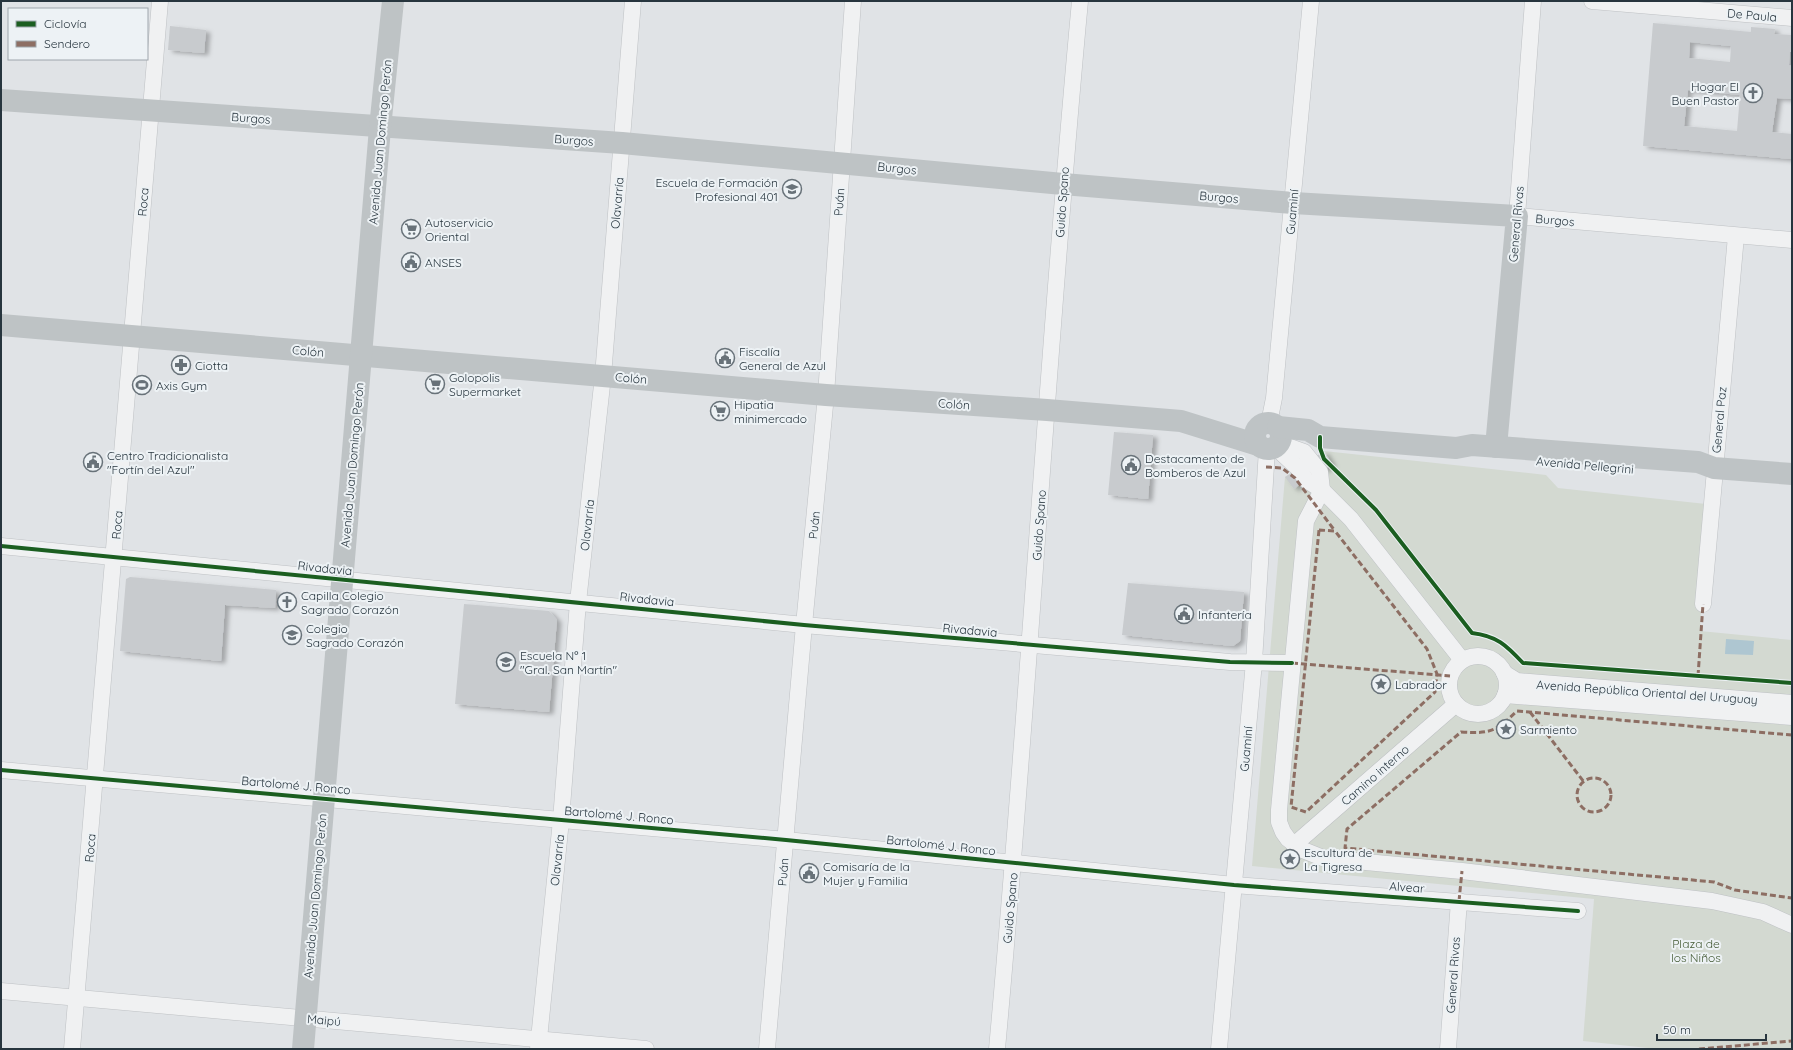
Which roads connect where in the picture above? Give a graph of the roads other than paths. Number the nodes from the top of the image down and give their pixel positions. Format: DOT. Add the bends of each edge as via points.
graph roads {
  1 [pos="160,1"];
  2 [pos="393,1"];
  3 [pos="633,1"];
  4 [pos="853,1"];
  5 [pos="1080,1"];
  6 [pos="1311,1"];
  7 [pos="1534,1"];
  8 [pos="1592,1"];
  9 [pos="1758,8"];
  10 [pos="1792,18"];
  11 [pos="1,100"];
  12 [pos="150,111"];
  13 [pos="380,128"];
  14 [pos="622,143"];
  15 [pos="842,163"];
  16 [pos="1063,184"];
  17 [pos="1293,204"];
  18 [pos="1516,216"];
  19 [pos="1736,236"];
  20 [pos="1792,240"];
  21 [pos="1,325"];
  22 [pos="132,335"];
  23 [pos="361,356"];
  24 [pos="603,376"];
  25 [pos="826,395"];
  26 [pos="1047,410"];
  27 [pos="1272,439"];
  28 [pos="1496,447"];
  29 [pos="1456,448"];
  30 [pos="1714,468"];
  31 [pos="1792,474"];
  32 [pos="1322,490"];
  33 [pos="1,546"];
  34 [pos="114,557"];
  35 [pos="342,580"];
  36 [pos="578,602"];
  37 [pos="1703,604"];
  38 [pos="804,625"];
  39 [pos="1030,645"];
  40 [pos="1462,660"];
  41 [pos="1254,662"];
  42 [pos="1292,663"];
  43 [pos="1504,672"];
  44 [pos="1505,695"];
  45 [pos="1792,703"];
  46 [pos="1456,704"];
  47 [pos="1792,718"];
  48 [pos="1,770"];
  49 [pos="96,778"];
  50 [pos="324,798"];
  51 [pos="561,820"];
  52 [pos="786,840"];
  53 [pos="1294,845"];
  54 [pos="1014,862"];
  55 [pos="1234,885"];
  56 [pos="1459,901"];
  57 [pos="1578,911"];
  58 [pos="1792,925"];
  59 [pos="1,991"];
  60 [pos="78,997"];
  61 [pos="305,1018"];
  62 [pos="539,1044"];
  63 [pos="72,1049"];
  64 [pos="302,1049"];
  65 [pos="646,1049"];
  66 [pos="767,1049"];
  67 [pos="997,1049"];
  68 [pos="1219,1049"];
  69 [pos="1448,1049"];
  1 -- 12 [label="street, Roca"];
  2 -- 13 [label="main road, Avenida Juan Domingo Perón"];
  3 -- 14 [label="street, Olavarría"];
  4 -- 15 [label="street, Puán"];
  5 -- 16 [label="street, Guido Spano"];
  6 -- 17 [label="street, Guaminí"];
  7 -- 18 [label="street, General Rivas"];
  8 -- 9 [label="street, De Paula"];
  9 -- 10 [label="street, De Paula"];
  11 -- 12 [label="main road, Burgos"];
  12 -- 13 [label="main road, Burgos"];
  12 -- 22 [label="street, Roca"];
  13 -- 14 [label="main road, Burgos"];
  13 -- 23 [label="main road, Avenida Juan Domingo Perón"];
  14 -- 15 [label="main road, Burgos"];
  14 -- 24 [label="street, Olavarría"];
  15 -- 16 [label="main road, Burgos"];
  15 -- 25 [label="street, Puán"];
  16 -- 17 [label="main road, Burgos"];
  16 -- 26 [label="street, Guido Spano"];
  17 -- 18 [label="main road, Burgos"];
  17 -- 27 [label="street, Guaminí"];
  18 -- 19 [label="street, Burgos"];
  18 -- 28 [label="main road, General Rivas"];
  19 -- 20 [label="street, Burgos"];
  19 -- 30 [label="street, General Paz"];
  21 -- 22 [label="main road, Colón"];
  22 -- 23 [label="main road, Colón"];
  22 -- 34 [label="street, Roca"];
  23 -- 24 [label="main road, Colón"];
  23 -- 35 [label="main road, Avenida Juan Domingo Perón"];
  24 -- 25 [label="main road, Colón"];
  24 -- 36 [label="street, Olavarría"];
  25 -- 26 [label="main road, Colón"];
  25 -- 38 [label="street, Puán"];
  26 -- 27 [label="main road, Colón" via="1181,421"];
  26 -- 39 [label="street, Guido Spano"];
  27 -- 29 [label="main road, Avenida Pellegrini" via="1307,442 1320,437"];
  27 -- 32 [label="street" via="1306,480"];
  27 -- 41 [label="street, Guaminí"];
  28 -- 29 [label="main road, Avenida Pellegrini" via="1472,445"];
  28 -- 30 [label="main road, Avenida Pellegrini" via="1698,462"];
  29 -- 30 [label="main road, Avenida Pellegrini" via="1473,455 1494,458 1696,475"];
  30 -- 31 [label="main road, Avenida Pellegrini"];
  30 -- 37 [label="street, General Paz"];
  32 -- 40 [label="street" via="1351,518"];
  32 -- 42 [label="street" via="1306,521"];
  33 -- 34 [label="street, Rivadavia"];
  34 -- 35 [label="street, Rivadavia"];
  34 -- 49 [label="street, Roca"];
  35 -- 36 [label="street, Rivadavia"];
  35 -- 50 [label="main road, Avenida Juan Domingo Perón"];
  36 -- 38 [label="street, Rivadavia"];
  36 -- 51 [label="street, Olavarría"];
  38 -- 39 [label="street, Rivadavia"];
  38 -- 52 [label="street, Puán"];
  39 -- 41 [label="street, Rivadavia"];
  39 -- 54 [label="street, Guido Spano"];
  40 -- 43 [label="street" via="1471,656 1481,656 1498,664"];
  40 -- 46 [label="street" via="1453,670 1449,683"];
  41 -- 42 [label="street, Rivadavia"];
  41 -- 55 [label="street, Guaminí"];
  42 -- 53 [label="street" via="1279,822 1282,832"];
  43 -- 44 [label="street" via="1507,688"];
  43 -- 45 [label="street, Avenida República Oriental del Uruguay" via="1517,681"];
  44 -- 46 [label="street" via="1495,709 1479,714 1470,713"];
  44 -- 47 [label="street, Avenida República Oriental del Uruguay"];
  46 -- 53 [label="street, Camino interno"];
  48 -- 49 [label="street, Bartolomé J. Ronco"];
  49 -- 50 [label="street, Bartolomé J. Ronco"];
  49 -- 60 [label="street, Roca"];
  50 -- 51 [label="street, Bartolomé J. Ronco"];
  50 -- 61 [label="main road, Avenida Juan Domingo Perón"];
  51 -- 52 [label="street, Bartolomé J. Ronco"];
  51 -- 62 [label="street, Olavarría"];
  52 -- 54 [label="street, Bartolomé J. Ronco"];
  52 -- 66 [label="street, Puán"];
  53 -- 58 [label="street" via="1323,858 1462,871 1712,901 1763,912"];
  54 -- 55 [label="street, Bartolomé J. Ronco"];
  54 -- 67 [label="street, Guido Spano"];
  55 -- 56 [label="street, Alvear"];
  55 -- 68 [label="street, Guaminí"];
  56 -- 57 [label="street, Alvear"];
  56 -- 69 [label="street, General Rivas"];
  59 -- 60 [label="street, Maipú"];
  60 -- 61 [label="street, Maipú"];
  60 -- 63 [label="street, Roca"];
  61 -- 62 [label="street, Maipú"];
  61 -- 64 [label="main road, Avenida Juan Domingo Perón"];
  62 -- 65 [label="street, Maipú"];
}
